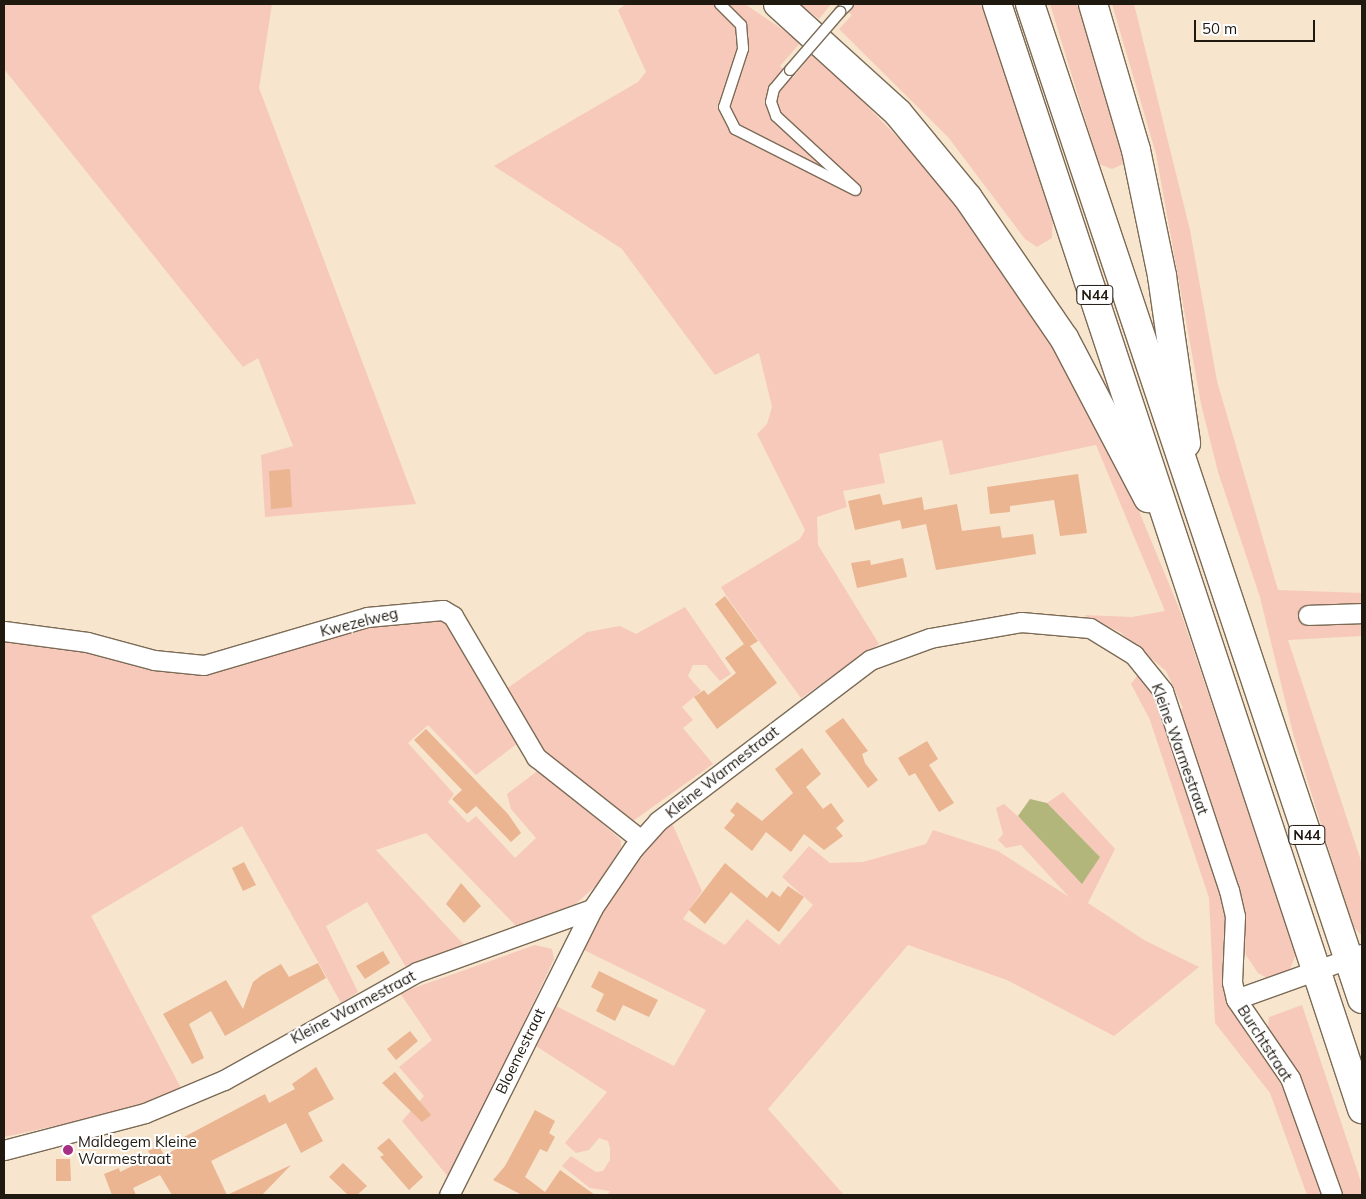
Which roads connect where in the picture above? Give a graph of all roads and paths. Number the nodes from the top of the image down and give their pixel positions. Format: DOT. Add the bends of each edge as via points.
graph roads {
  1 [pos="720,4"];
  2 [pos="778,4"];
  3 [pos="997,4"];
  4 [pos="1030,4"];
  5 [pos="1093,4"];
  6 [pos="844,8"];
  7 [pos="1188,480"];
  8 [pos="1362,613"];
  9 [pos="1308,615"];
  10 [pos="4,631"];
  11 [pos="1207,637"];
  12 [pos="640,839"];
  13 [pos="592,909"];
  14 [pos="1356,957"];
  15 [pos="1316,971"];
  16 [pos="1236,999"];
  17 [pos="1362,999"];
  18 [pos="1362,1109"];
  19 [pos="4,1150"];
  20 [pos="449,1195"];
  21 [pos="1332,1195"];
  1 -- 6 [label="lane, bridge" via="741,25 743,49 724,106 735,128 855,190 776,116 771,102 774,89"];
  2 -- 11 [label="highway" via="826,42 898,113 968,198 1032,287 1122,445"];
  3 -- 11 [label="highway, N44"];
  4 -- 7 [label="highway"];
  5 -- 7 [label="highway, N44" via="1136,150 1162,276 1184,402"];
  7 -- 14 [label="highway, N44"];
  8 -- 9 [label="street"];
  10 -- 12 [label="street, Kwezelweg" via="87,642 154,660 204,665 367,617 442,610 452,616 536,757"];
  11 -- 15 [label="highway, N44"];
  12 -- 13 [label="street, Kleine Warmestraat"];
  12 -- 16 [label="street, Kleine Warmestraat" via="870,660 930,638 1021,622 1090,628 1134,655 1162,691 1229,890 1235,916 1232,982"];
  13 -- 19 [label="street, Kleine Warmestraat" via="417,972 224,1080 145,1113"];
  13 -- 20 [label="street, Bloemestraat"];
  14 -- 15 [label="street, Burchtstraat"];
  14 -- 17 [label="highway, N44"];
  15 -- 16 [label="street, Burchtstraat"];
  15 -- 18 [label="highway, N44"];
  16 -- 21 [label="street, Burchtstraat" via="1290,1078"];
}
